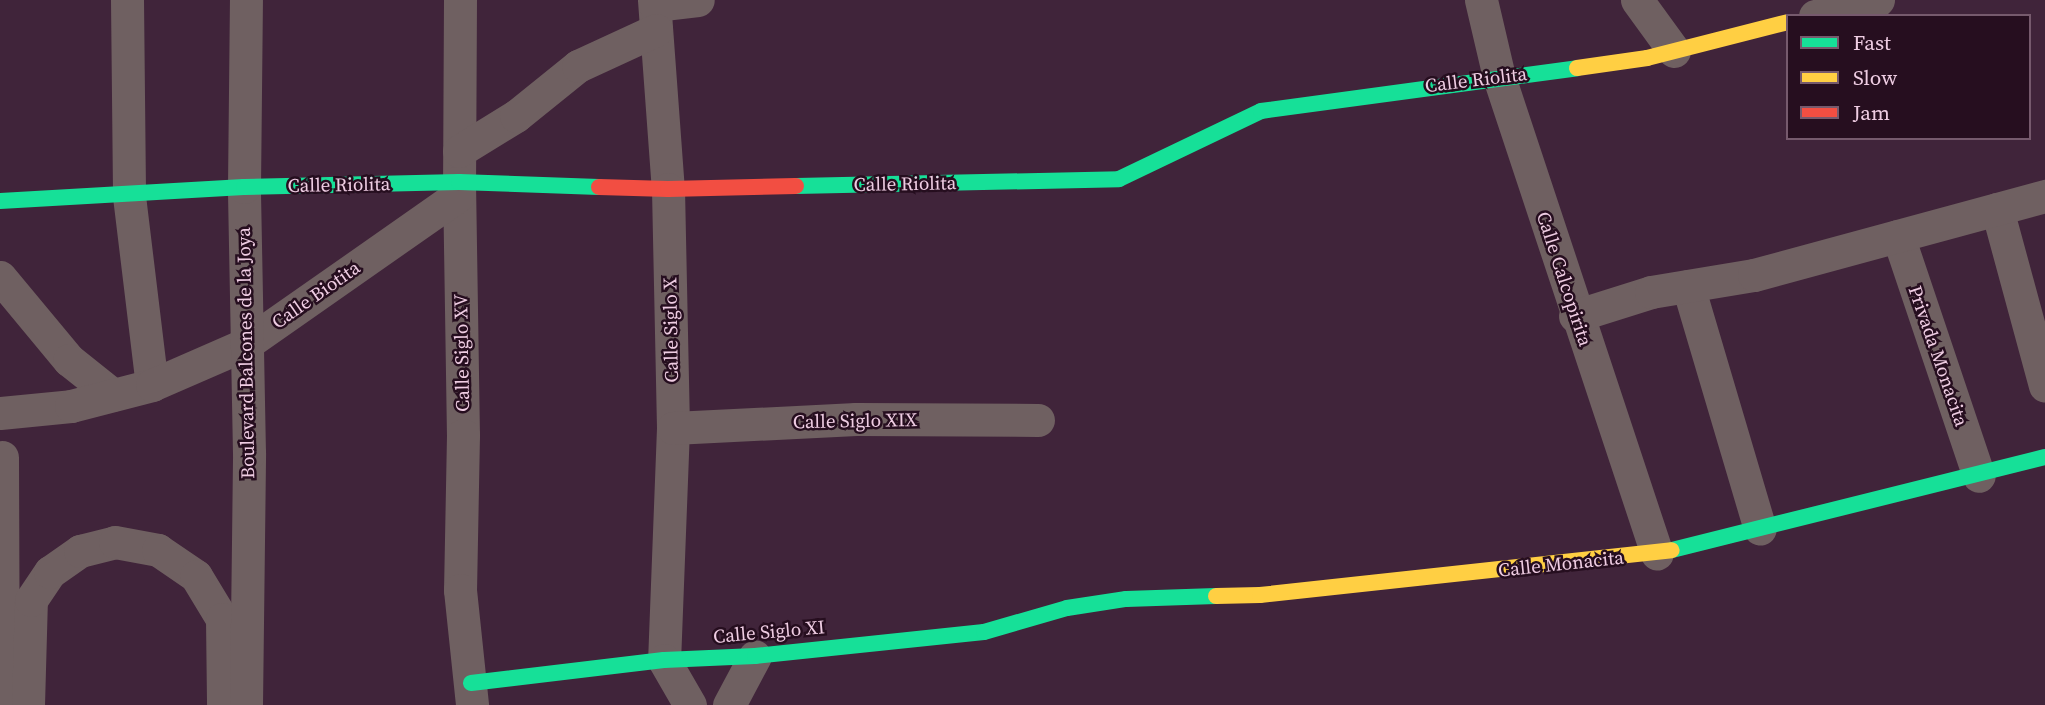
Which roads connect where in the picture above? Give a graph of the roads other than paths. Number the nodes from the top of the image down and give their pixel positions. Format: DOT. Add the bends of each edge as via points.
graph roads {
  1 [pos="127,0"];
  2 [pos="246,0"];
  3 [pos="460,0"];
  4 [pos="698,0"];
  5 [pos="1481,0"];
  6 [pos="1637,0"];
  7 [pos="1878,0"];
  8 [pos="655,12"];
  9 [pos="1823,14"];
  10 [pos="1786,23"];
  11 [pos="1674,51"];
  12 [pos="1499,77"];
  13 [pos="459,176"];
  14 [pos="244,187"];
  15 [pos="668,188"];
  16 [pos="129,196"];
  17 [pos="2045,196"];
  18 [pos="0,201"];
  19 [pos="1997,209"];
  20 [pos="1898,236"];
  21 [pos="0,277"];
  22 [pos="1688,286"];
  23 [pos="1576,316"];
  24 [pos="246,344"];
  25 [pos="152,385"];
  26 [pos="2045,386"];
  27 [pos="113,395"];
  28 [pos="0,413"];
  29 [pos="1038,420"];
  30 [pos="673,428"];
  31 [pos="2,457"];
  32 [pos="2045,457"];
  33 [pos="1979,475"];
  34 [pos="1760,529"];
  35 [pos="1657,554"];
  36 [pos="1068,608"];
  37 [pos="755,656"];
  38 [pos="1,658"];
  39 [pos="664,660"];
  40 [pos="472,694"];
  41 [pos="3,705"];
  42 [pos="28,705"];
  43 [pos="223,705"];
  44 [pos="246,705"];
  45 [pos="690,705"];
  46 [pos="729,705"];
  1 -- 16 [label="street"];
  2 -- 14 [label="street, Boulevard Balcones de la Joya"];
  3 -- 13 [label="street, Calle Siglo XV"];
  4 -- 8 [label="street, Calle Biotita"];
  5 -- 12 [label="street, Calle Calcopirita"];
  6 -- 11 [label="street"];
  7 -- 9 [label="street"];
  8 -- 13 [label="street, Calle Biotita" via="516,116"];
  8 -- 15 [label="street, Calle Siglo X"];
  10 -- 11 [label="street, Calle Riolita"];
  11 -- 12 [label="street, Calle Riolita"];
  12 -- 15 [label="street, Calle Riolita" via="1261,111 1119,179"];
  12 -- 23 [label="street, Calle Calcopirita"];
  13 -- 14 [label="street, Calle Riolita"];
  13 -- 15 [label="street, Calle Riolita"];
  13 -- 24 [label="street, Calle Biotita"];
  13 -- 40 [label="street, Calle Siglo XV" via="460,590"];
  14 -- 16 [label="street, Calle Riolita"];
  14 -- 24 [label="street, Boulevard Balcones de la Joya"];
  15 -- 30 [label="street, Calle Siglo X"];
  16 -- 18 [label="street, Calle Riolita"];
  16 -- 25 [label="street"];
  17 -- 19 [label="street"];
  19 -- 20 [label="street"];
  19 -- 26 [label="street"];
  20 -- 22 [label="street" via="1754,275"];
  20 -- 33 [label="street, Privada Monacita"];
  21 -- 27 [label="street" via="69,360"];
  22 -- 23 [label="street" via="1651,292"];
  22 -- 34 [label="street"];
  23 -- 35 [label="street, Calle Calcopirita"];
  24 -- 25 [label="street, Calle Biotita"];
  24 -- 44 [label="street, Boulevard Balcones de la Joya"];
  25 -- 27 [label="street, Calle Biotita"];
  27 -- 28 [label="street, Calle Biotita"];
  29 -- 30 [label="street, Calle Siglo XIX" via="856,419"];
  30 -- 39 [label="street, Calle Siglo X"];
  31 -- 38 [label="street"];
  32 -- 33 [label="street, Calle Monacita"];
  33 -- 34 [label="street, Calle Monacita"];
  34 -- 35 [label="street, Calle Monacita"];
  35 -- 36 [label="street, Calle Monacita" via="1260,594 1126,599"];
  36 -- 37 [label="street, Calle Siglo XI" via="984,632"];
  37 -- 39 [label="street, Calle Siglo XI"];
  37 -- 46 [label="street"];
  38 -- 41 [label="street"];
  39 -- 40 [label="street, Calle Siglo XI"];
  39 -- 45 [label="street"];
  42 -- 43 [label="street" via="31,600 50,572 80,551 116,541 158,550 196,576 222,619"];
}
